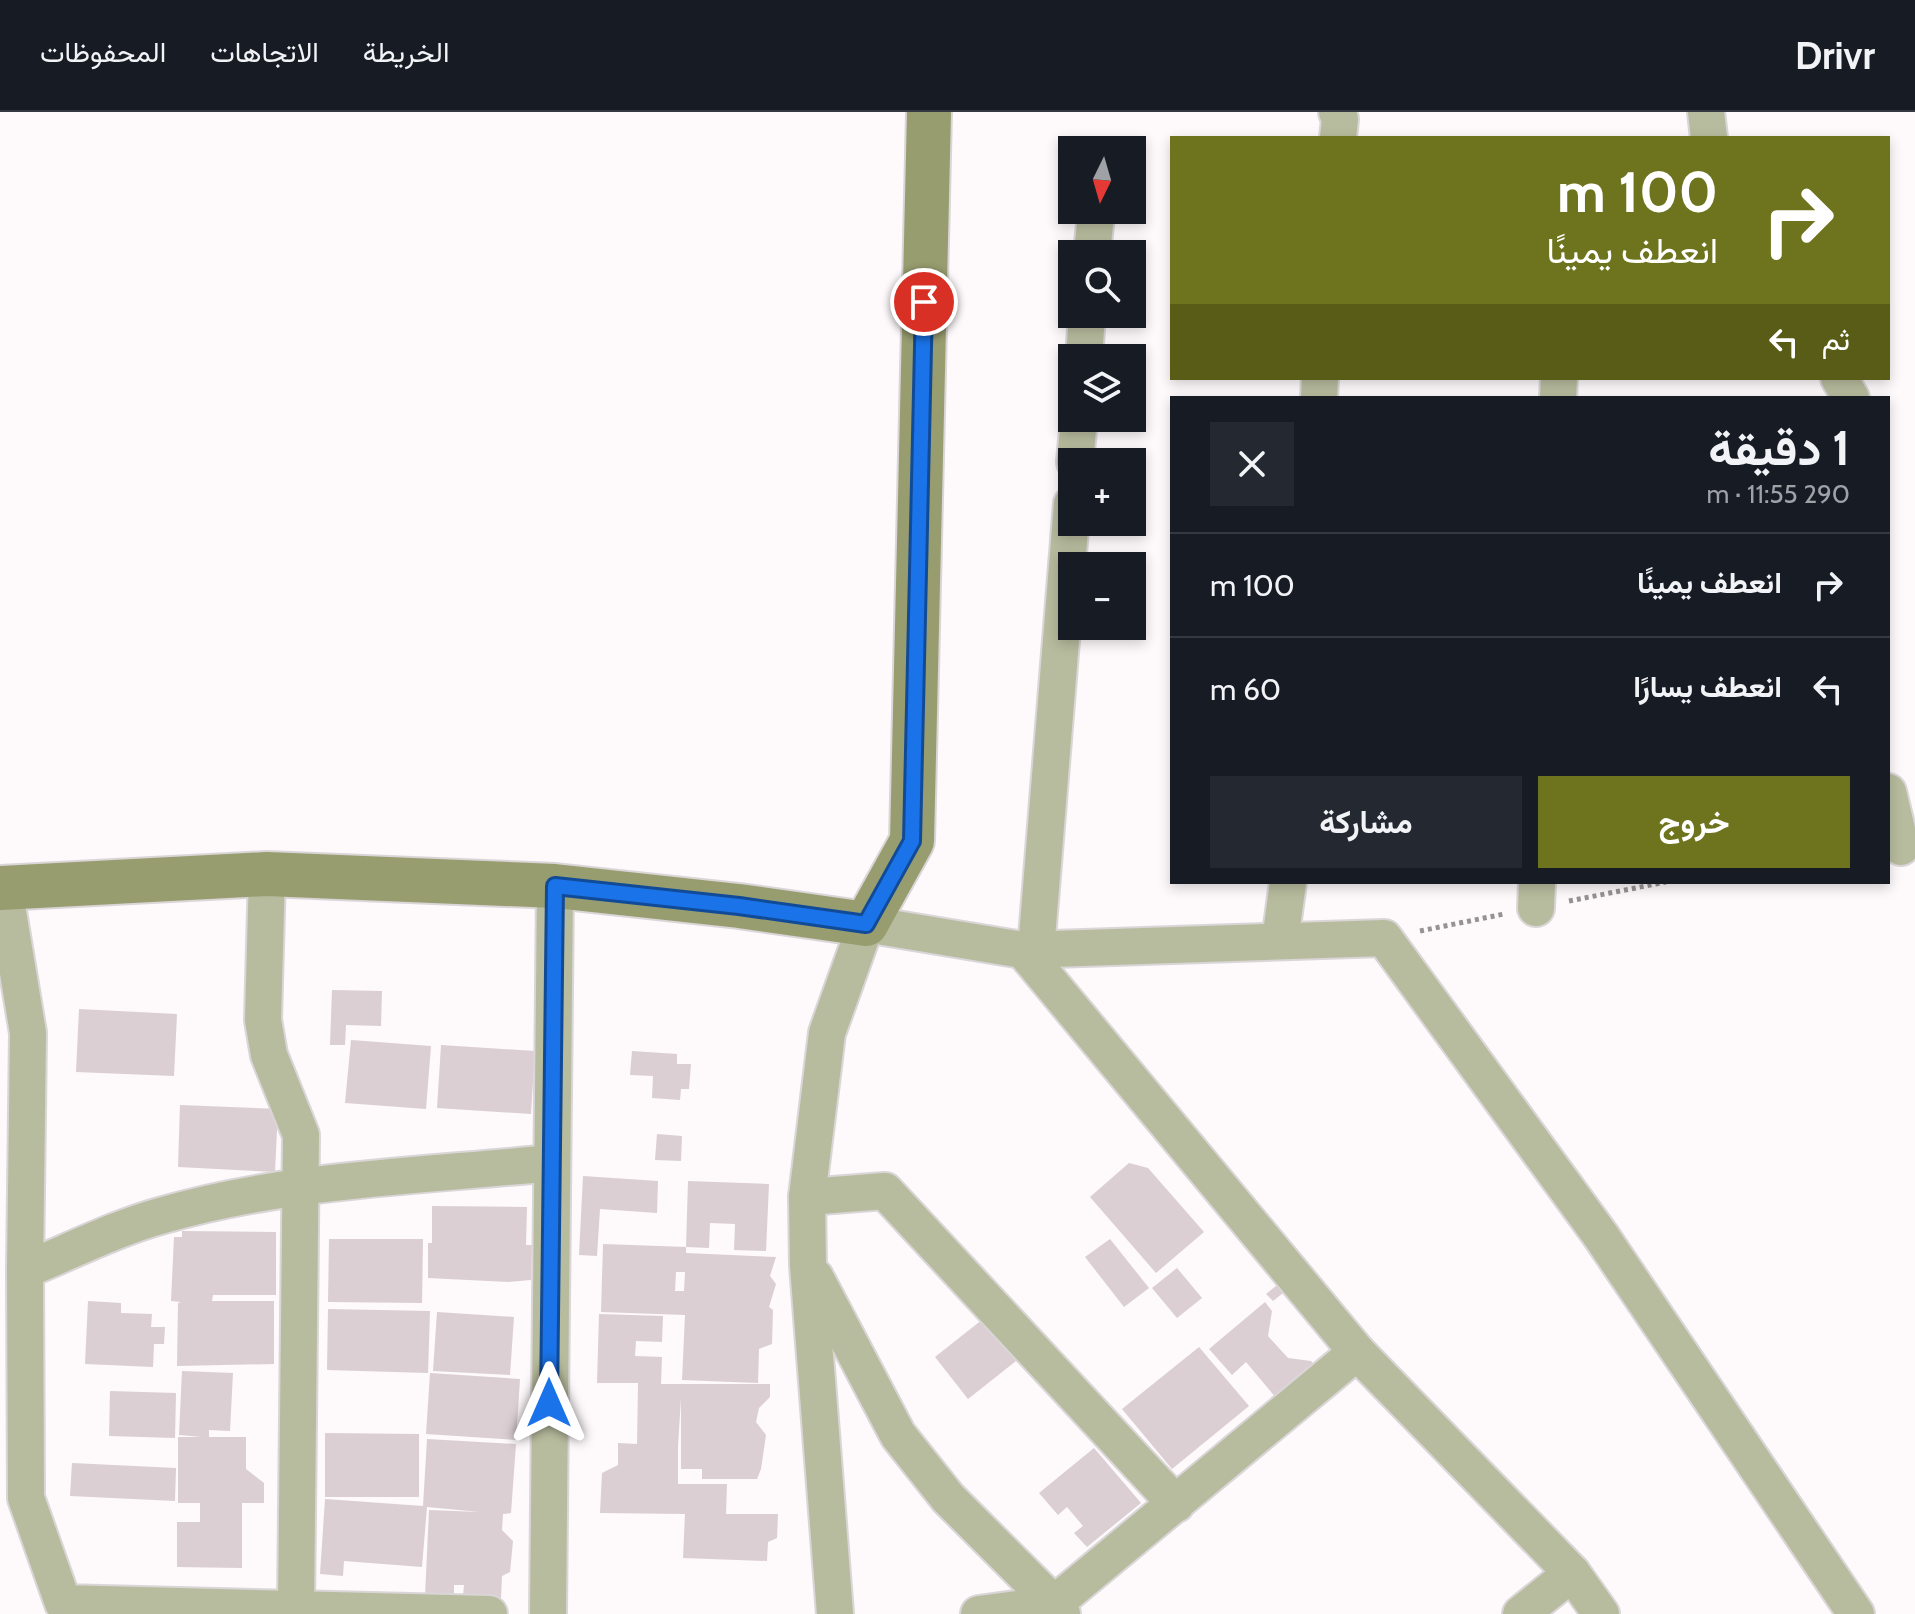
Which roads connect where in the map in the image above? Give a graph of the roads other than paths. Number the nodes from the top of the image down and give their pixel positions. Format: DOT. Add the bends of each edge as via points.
graph roads {
  1 [pos="929,112"];
  2 [pos="1337,112"];
  3 [pos="1706,112"];
  4 [pos="1338,136"];
  5 [pos="1709,136"];
  6 [pos="1069,536"];
  7 [pos="1890,800"];
  8 [pos="1901,847"];
  9 [pos="267,874"];
  10 [pos="1288,884"];
  11 [pos="555,886"];
  12 [pos="2,888"];
  13 [pos="866,924"];
  14 [pos="1280,941"];
  15 [pos="1029,950"];
  16 [pos="551,1163"];
  17 [pos="301,1187"];
  18 [pos="807,1197"];
  19 [pos="808,1265"];
  20 [pos="25,1270"];
  21 [pos="1357,1352"];
  22 [pos="13,1498"];
  23 [pos="1176,1504"];
  24 [pos="1572,1573"];
  25 [pos="296,1608"];
  26 [pos="63,1609"];
  27 [pos="1058,1609"];
  28 [pos="489,1614"];
  29 [pos="548,1614"];
  30 [pos="835,1614"];
  31 [pos="979,1614"];
  32 [pos="1521,1614"];
  33 [pos="1601,1614"];
  34 [pos="1856,1614"];
  1 -- 13 [label="main road" via="912,841"];
  2 -- 4 [label="street"];
  3 -- 5 [label="street"];
  6 -- 15 [label="street"];
  7 -- 8 [label="street"];
  9 -- 11 [label="main road"];
  9 -- 12 [label="main road"];
  9 -- 17 [label="street" via="263,1020 269,1055 301,1135"];
  10 -- 14 [label="street"];
  11 -- 13 [label="main road"];
  11 -- 16 [label="street"];
  12 -- 20 [label="street" via="28,1033"];
  13 -- 15 [label="street"];
  13 -- 18 [label="street" via="827,1033"];
  14 -- 15 [label="street"];
  14 -- 34 [label="street" via="1384,938 1601,1236"];
  15 -- 21 [label="street"];
  16 -- 17 [label="street"];
  16 -- 29 [label="street"];
  17 -- 20 [label="street" via="158,1216"];
  17 -- 25 [label="street"];
  18 -- 19 [label="street"];
  18 -- 23 [label="street" via="885,1191"];
  19 -- 27 [label="street" via="898,1435 948,1498"];
  19 -- 30 [label="street"];
  20 -- 22 [label="street"];
  21 -- 23 [label="street"];
  21 -- 24 [label="street"];
  22 -- 26 [label="street"];
  23 -- 27 [label="street"];
  24 -- 32 [label="street"];
  24 -- 33 [label="street"];
  25 -- 26 [label="street"];
  25 -- 28 [label="street"];
  27 -- 31 [label="street"];
}
